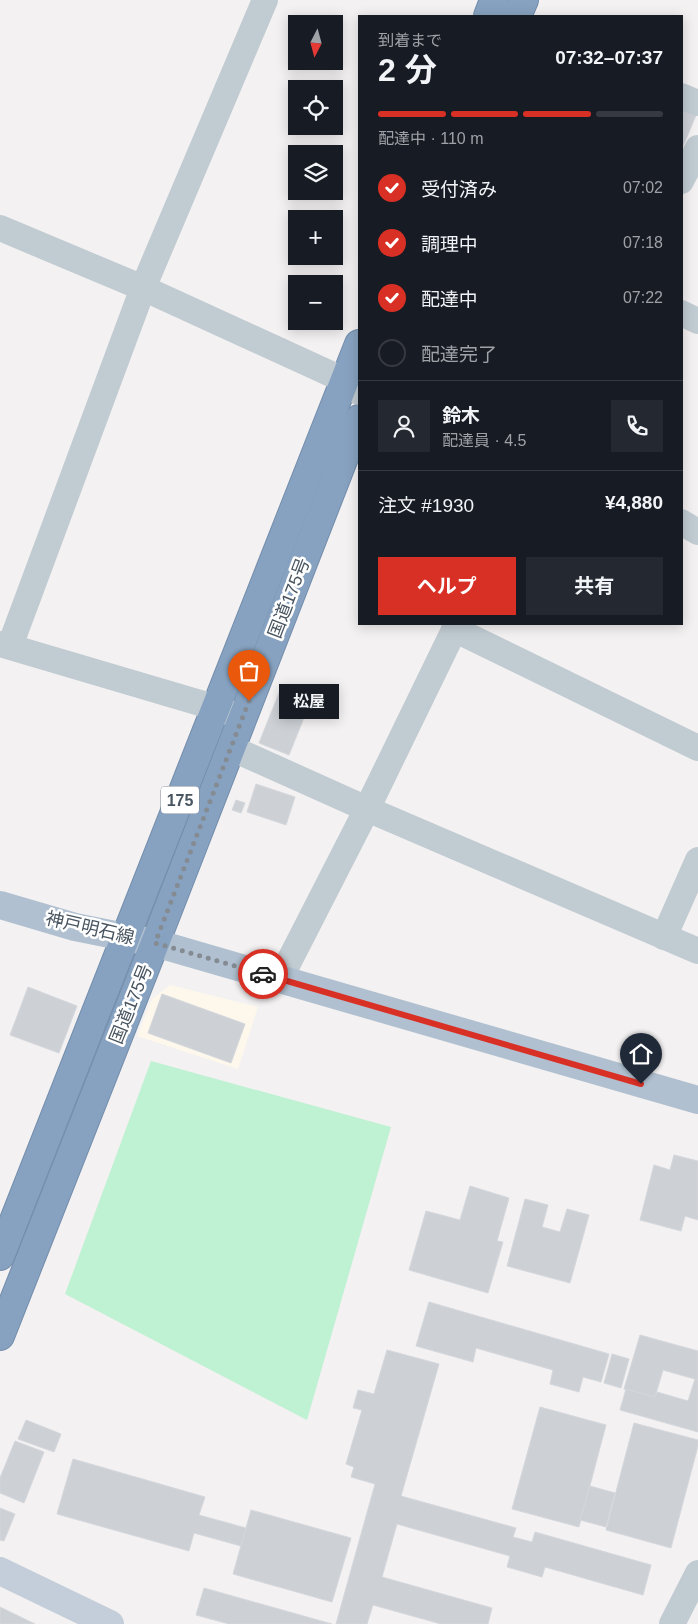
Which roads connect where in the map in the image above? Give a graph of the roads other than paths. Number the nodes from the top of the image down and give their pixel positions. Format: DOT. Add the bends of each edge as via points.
graph roads {
  1 [pos="265,0"];
  2 [pos="494,0"];
  3 [pos="524,0"];
  4 [pos="488,15"];
  5 [pos="517,15"];
  6 [pos="683,97"];
  7 [pos="698,103"];
  8 [pos="698,148"];
  9 [pos="683,178"];
  10 [pos="0,228"];
  11 [pos="143,288"];
  12 [pos="683,314"];
  13 [pos="698,321"];
  14 [pos="358,350"];
  15 [pos="352,386"];
  16 [pos="358,422"];
  17 [pos="683,523"];
  18 [pos="698,532"];
  19 [pos="456,626"];
  20 [pos="5,645"];
  21 [pos="217,708"];
  22 [pos="242,719"];
  23 [pos="231,748"];
  24 [pos="698,748"];
  25 [pos="367,809"];
  26 [pos="698,860"];
  27 [pos="0,905"];
  28 [pos="126,936"];
  29 [pos="664,937"];
  30 [pos="155,943"];
  31 [pos="698,951"];
  32 [pos="280,979"];
  33 [pos="698,1100"];
  34 [pos="0,1256"];
  35 [pos="0,1336"];
  36 [pos="0,1571"];
  37 [pos="698,1573"];
  38 [pos="110,1624"];
  39 [pos="672,1624"];
  1 -- 11 [label="street"];
  2 -- 4 [label="highway"];
  3 -- 5 [label="highway"];
  6 -- 7 [label="street"];
  8 -- 9 [label="street"];
  10 -- 11 [label="street"];
  11 -- 15 [label="street"];
  11 -- 20 [label="street"];
  12 -- 13 [label="street"];
  14 -- 15 [label="highway, 国道175号 / 175"];
  15 -- 21 [label="highway, 国道175号 / 175"];
  16 -- 22 [label="highway, 国道175号 / 175"];
  17 -- 18 [label="street"];
  19 -- 24 [label="street"];
  19 -- 25 [label="street"];
  20 -- 21 [label="street"];
  21 -- 22 [label="street"];
  21 -- 28 [label="highway, 国道175号 / 175"];
  22 -- 23 [label="highway, 国道175号 / 175"];
  23 -- 25 [label="street"];
  23 -- 30 [label="highway, 国道175号 / 175"];
  25 -- 29 [label="street"];
  25 -- 32 [label="street"];
  26 -- 29 [label="street"];
  27 -- 28 [label="main road, 神戸明石線" via="75,927"];
  28 -- 30 [label="main road, 神戸明石線"];
  28 -- 34 [label="highway, 国道175号 / 175"];
  29 -- 31 [label="street"];
  30 -- 32 [label="main road, 神戸明石線"];
  30 -- 35 [label="highway, 国道175号 / 175"];
  32 -- 33 [label="main road, 神戸明石線"];
  36 -- 38 [label="street"];
  37 -- 39 [label="street"];
}
